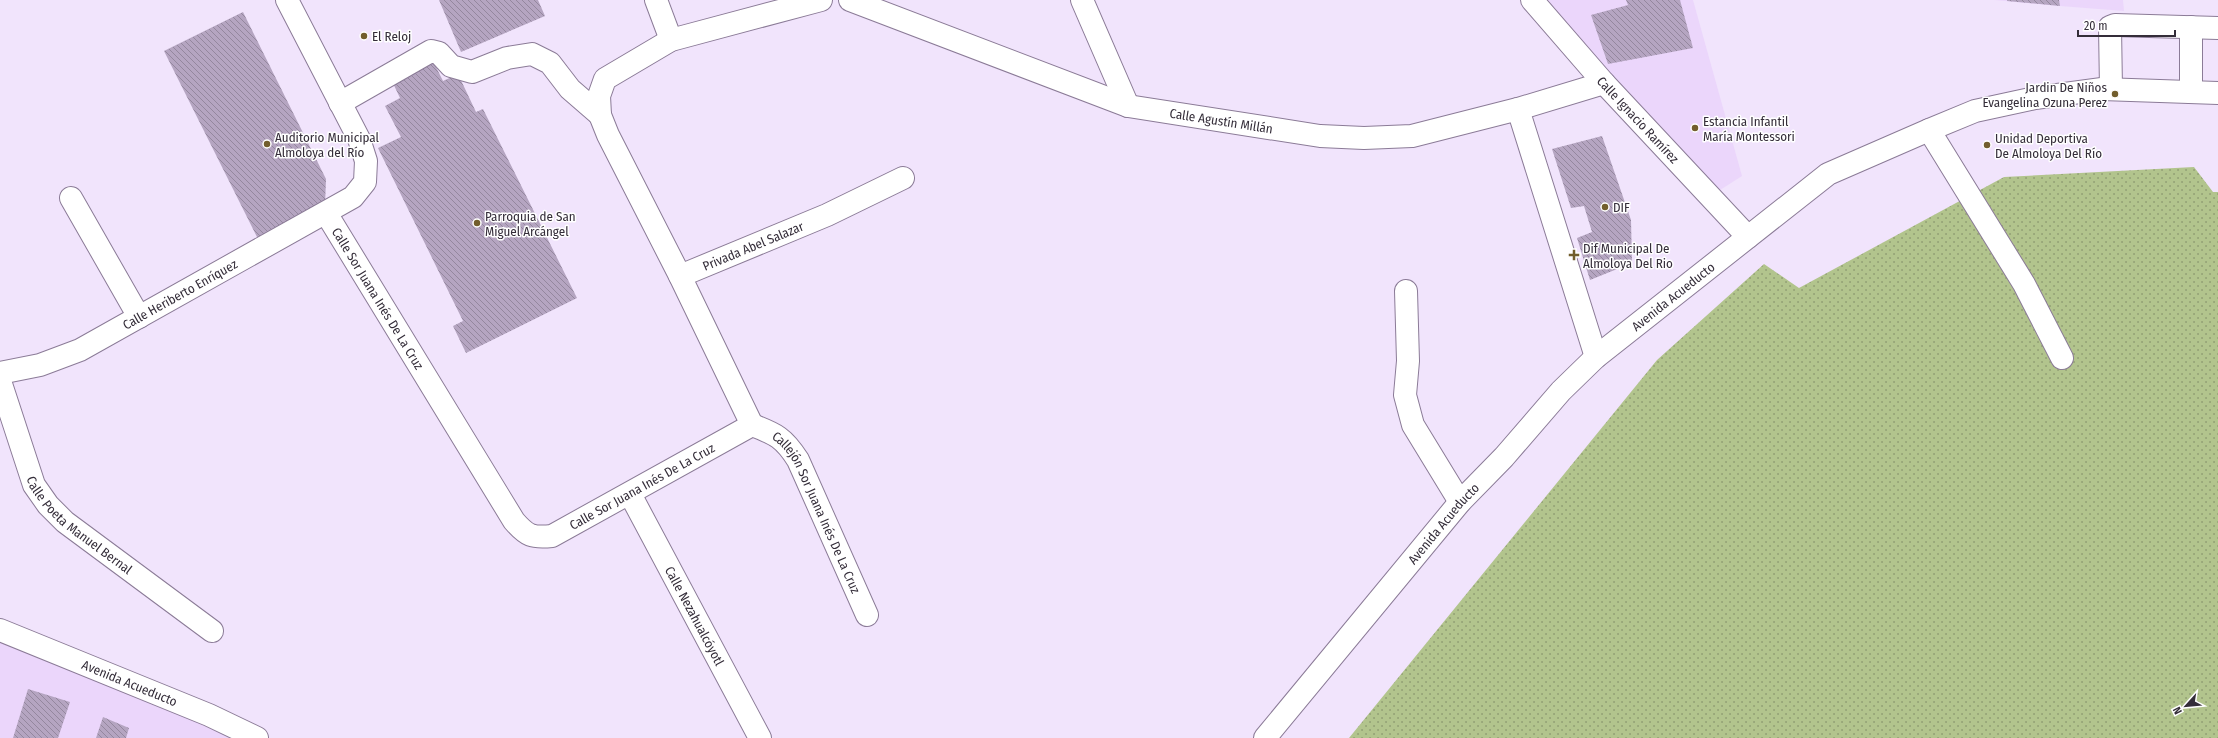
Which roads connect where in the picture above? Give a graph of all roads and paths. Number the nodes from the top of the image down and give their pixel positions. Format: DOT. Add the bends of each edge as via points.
graph roads {
  1 [pos="287,0"];
  2 [pos="656,0"];
  3 [pos="821,0"];
  4 [pos="850,0"];
  5 [pos="1082,0"];
  6 [pos="1532,0"];
  7 [pos="2191,27"];
  8 [pos="2218,28"];
  9 [pos="671,40"];
  10 [pos="1604,83"];
  11 [pos="2111,89"];
  12 [pos="2191,92"];
  13 [pos="2218,93"];
  14 [pos="340,103"];
  15 [pos="1128,106"];
  16 [pos="1518,109"];
  17 [pos="600,115"];
  18 [pos="1929,130"];
  19 [pos="903,178"];
  20 [pos="71,198"];
  21 [pos="326,213"];
  22 [pos="1748,237"];
  23 [pos="680,276"];
  24 [pos="1406,291"];
  25 [pos="139,317"];
  26 [pos="1596,357"];
  27 [pos="2062,358"];
  28 [pos="0,373"];
  29 [pos="0,381"];
  30 [pos="752,425"];
  31 [pos="630,494"];
  32 [pos="1460,502"];
  33 [pos="867,615"];
  34 [pos="0,630"];
  35 [pos="212,631"];
  36 [pos="257,738"];
  37 [pos="760,738"];
  38 [pos="1265,738"];
  1 -- 14 [label="street"];
  2 -- 9 [label="street"];
  3 -- 9 [label="street"];
  4 -- 15 [label="street, Calle Agustín Millán"];
  5 -- 15 [label="street"];
  6 -- 10 [label="street, Calle Ignacio Ramírez"];
  7 -- 8 [label="street"];
  7 -- 11 [label="street" via="2122,24 2110,28"];
  7 -- 12 [label="street"];
  9 -- 17 [label="street" via="605,79 599,96"];
  10 -- 16 [label="street, Calle Agustín Millán"];
  10 -- 22 [label="street, Calle Ignacio Ramírez"];
  11 -- 12 [label="street, Avenida Acueducto"];
  11 -- 18 [label="street, Avenida Acueducto" via="2035,98 1975,111"];
  12 -- 13 [label="street, Avenida Acueducto"];
  14 -- 17 [label="street" via="431,51 439,53 450,66 472,72 507,58 532,54 550,63 570,90"];
  14 -- 21 [label="street, Calle Heriberto Enríquez" via="359,139 366,161 365,182 353,197"];
  15 -- 16 [label="street, Calle Agustín Millán" via="1320,136 1364,138 1412,136"];
  16 -- 26 [label="street"];
  17 -- 23 [label="street"];
  18 -- 22 [label="street, Avenida Acueducto" via="1828,174"];
  18 -- 27 [label="street" via="2024,284"];
  19 -- 23 [label="street, Privada Abel Salazar" via="827,215"];
  20 -- 25 [label="street"];
  21 -- 25 [label="street, Calle Heriberto Enríquez"];
  21 -- 31 [label="street, Calle Sor Juana Inés De La Cruz" via="514,521 524,533 537,537 552,536"];
  22 -- 26 [label="street, Avenida Acueducto"];
  23 -- 30 [label="street"];
  24 -- 32 [label="street" via="1408,361 1405,395 1413,425"];
  25 -- 28 [label="street, Calle Heriberto Enríquez" via="80,350 40,365"];
  26 -- 32 [label="street, Avenida Acueducto"];
  29 -- 35 [label="street, Calle Poeta Manuel Bernal" via="34,485 48,505 65,522"];
  30 -- 31 [label="street, Calle Sor Juana Inés De La Cruz"];
  30 -- 33 [label="street, Callejón Sor Juana Inés De La Cruz" via="777,434 789,445"];
  31 -- 37 [label="street, Calle Nezahualcóyotl"];
  32 -- 38 [label="street, Avenida Acueducto"];
  34 -- 36 [label="street, Avenida Acueducto" via="209,715"];
}
